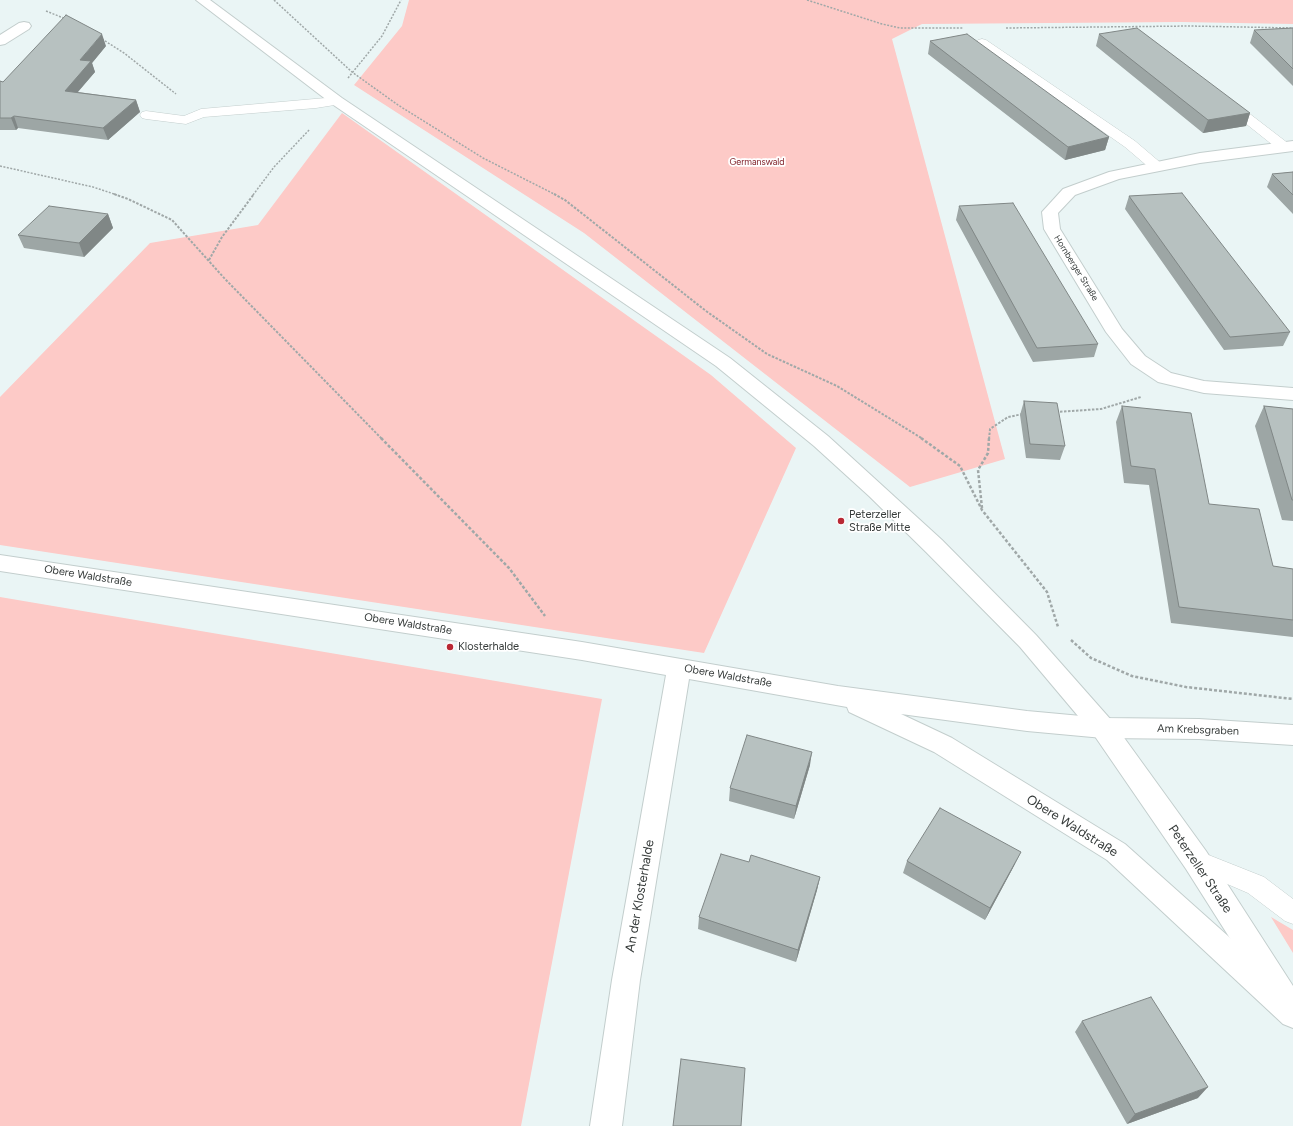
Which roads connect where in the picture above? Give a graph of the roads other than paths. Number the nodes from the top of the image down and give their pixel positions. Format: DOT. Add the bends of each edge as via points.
graph roads {
  1 [pos="202,0"];
  2 [pos="24,26"];
  3 [pos="0,41"];
  4 [pos="982,42"];
  5 [pos="1219,96"];
  6 [pos="337,101"];
  7 [pos="146,115"];
  8 [pos="1289,146"];
  9 [pos="1158,167"];
  10 [pos="1293,394"];
  11 [pos="0,563"];
  12 [pos="679,668"];
  13 [pos="838,696"];
  14 [pos="1102,728"];
  15 [pos="1293,734"];
  16 [pos="1196,860"];
  17 [pos="1293,913"];
  18 [pos="1293,1013"];
  19 [pos="606,1126"];
  1 -- 6 [label="street, Peterzeller Straße"];
  2 -- 3 [label="street"];
  4 -- 9 [label="lane" via="1130,144"];
  5 -- 8 [label="lane"];
  6 -- 7 [label="lane" via="201,113 186,120"];
  6 -- 14 [label="street, Peterzeller Straße" via="723,362 821,441 934,546 1028,641"];
  8 -- 9 [label="street, Hornberger Straße" via="1200,158"];
  9 -- 10 [label="street, Hornberger Straße" via="1115,175 1069,192 1050,212 1052,229 1115,332 1138,360 1165,378 1204,387"];
  11 -- 12 [label="street, Obere Waldstraße"];
  12 -- 13 [label="street, Obere Waldstraße"];
  12 -- 19 [label="street, An der Klosterhalde" via="626,980"];
  13 -- 14 [label="street, Obere Waldstraße" via="1027,721"];
  13 -- 18 [label="street, Obere Waldstraße" via="943,745 1116,852"];
  14 -- 15 [label="street, Am Krebsgraben"];
  14 -- 16 [label="street, Peterzeller Straße"];
  16 -- 17 [label="lane" via="1256,885"];
  16 -- 18 [label="street, Peterzeller Straße"];
}
